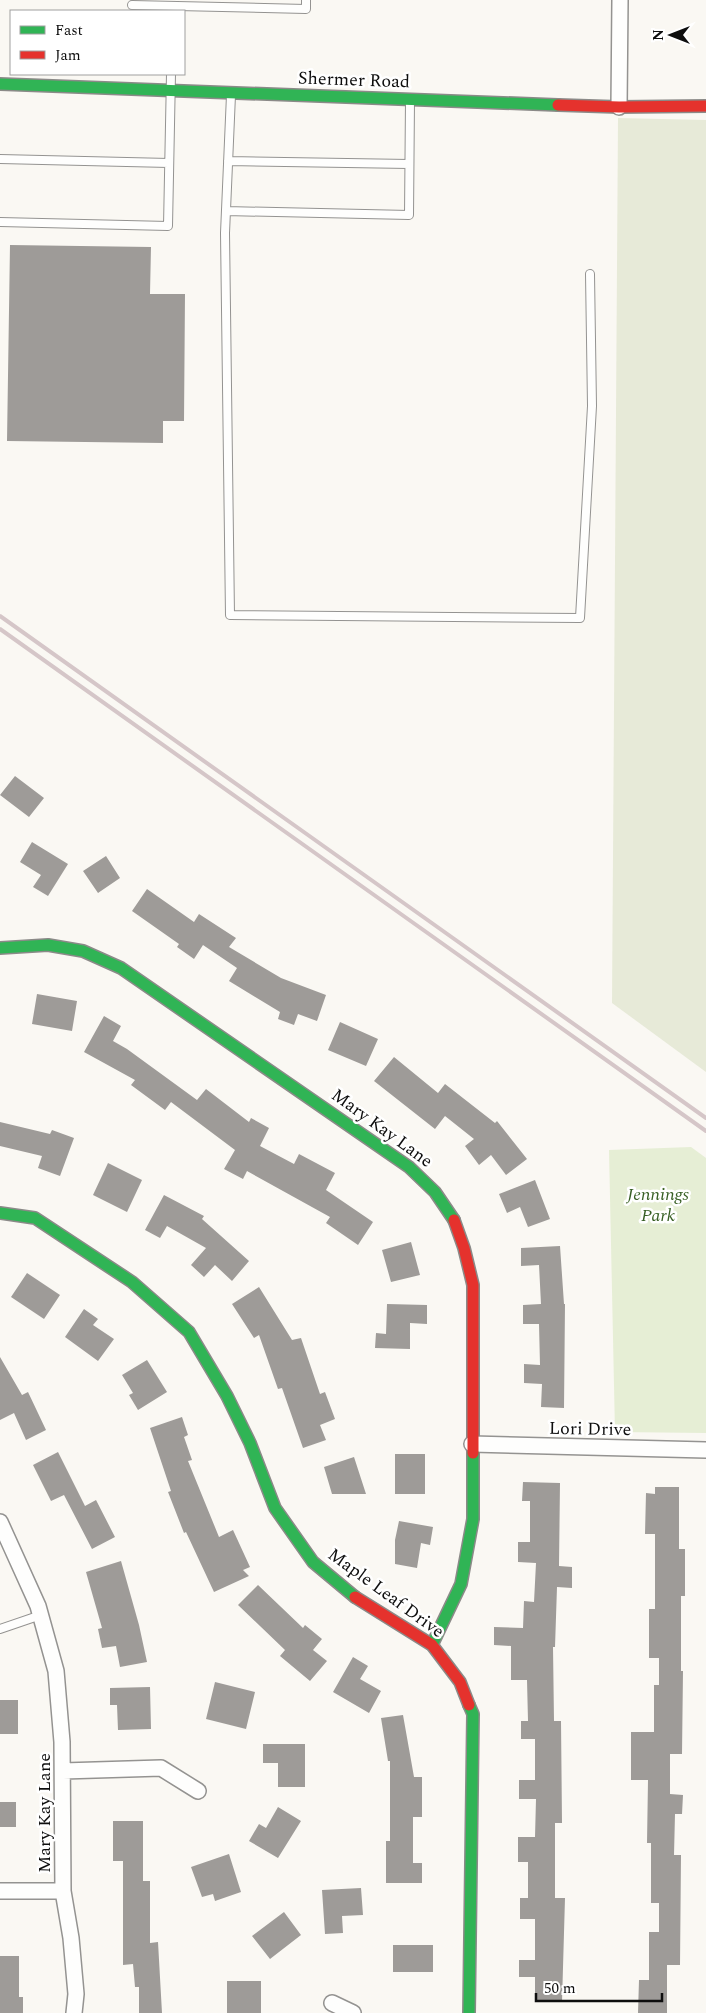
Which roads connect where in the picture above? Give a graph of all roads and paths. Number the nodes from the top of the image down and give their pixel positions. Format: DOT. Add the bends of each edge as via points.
graph roads {
  1 [pos="306,0"];
  2 [pos="620,0"];
  3 [pos="132,5"];
  4 [pos="174,6"];
  5 [pos="171,75"];
  6 [pos="0,84"];
  7 [pos="170,90"];
  8 [pos="231,93"];
  9 [pos="410,99"];
  10 [pos="706,106"];
  11 [pos="619,107"];
  12 [pos="0,159"];
  13 [pos="228,161"];
  14 [pos="169,163"];
  15 [pos="409,164"];
  16 [pos="226,211"];
  17 [pos="0,222"];
  18 [pos="590,274"];
  19 [pos="0,948"];
  20 [pos="0,1213"];
  21 [pos="472,1444"];
  22 [pos="706,1450"];
  23 [pos="0,1522"];
  24 [pos="41,1615"];
  25 [pos="0,1629"];
  26 [pos="432,1645"];
  27 [pos="63,1770"];
  28 [pos="198,1791"];
  29 [pos="0,1891"];
  30 [pos="63,1891"];
  31 [pos="332,2003"];
  32 [pos="74,2013"];
  33 [pos="352,2013"];
  34 [pos="470,2013"];
  1 -- 4 [label="lane" via="306,9"];
  2 -- 11 [label="street"];
  3 -- 4 [label="lane"];
  5 -- 7 [label="lane"];
  6 -- 7 [label="street, Shermer Road"];
  7 -- 8 [label="street, Shermer Road"];
  7 -- 14 [label="lane"];
  8 -- 9 [label="street, Shermer Road"];
  8 -- 13 [label="lane"];
  9 -- 11 [label="street, Shermer Road"];
  9 -- 15 [label="lane"];
  10 -- 11 [label="street, Shermer Road"];
  12 -- 14 [label="lane"];
  13 -- 15 [label="lane"];
  13 -- 16 [label="lane"];
  14 -- 17 [label="lane" via="168,226"];
  15 -- 16 [label="lane" via="408,214"];
  16 -- 18 [label="lane" via="230,615 580,618 592,406"];
  19 -- 21 [label="street, Mary Kay Lane" via="48,945 83,951 122,968 409,1167 436,1193 465,1249 473,1285"];
  20 -- 26 [label="street, Maple Leaf Drive" via="35,1218 132,1282 189,1332 228,1396 274,1508 314,1562 355,1597"];
  21 -- 22 [label="street, Lori Drive"];
  21 -- 26 [label="street, Mary Kay Lane" via="473,1519 461,1584"];
  23 -- 24 [label="street, Mary Kay Lane"];
  24 -- 25 [label="lane"];
  24 -- 27 [label="street, Mary Kay Lane" via="56,1671"];
  26 -- 34 [label="street, Maple Leaf Drive" via="460,1682 473,1714"];
  27 -- 28 [label="street" via="161,1768"];
  27 -- 30 [label="street, Mary Kay Lane"];
  29 -- 30 [label="street"];
  30 -- 32 [label="street, Mary Kay Lane" via="76,1994"];
  31 -- 33 [label="street"];
}
